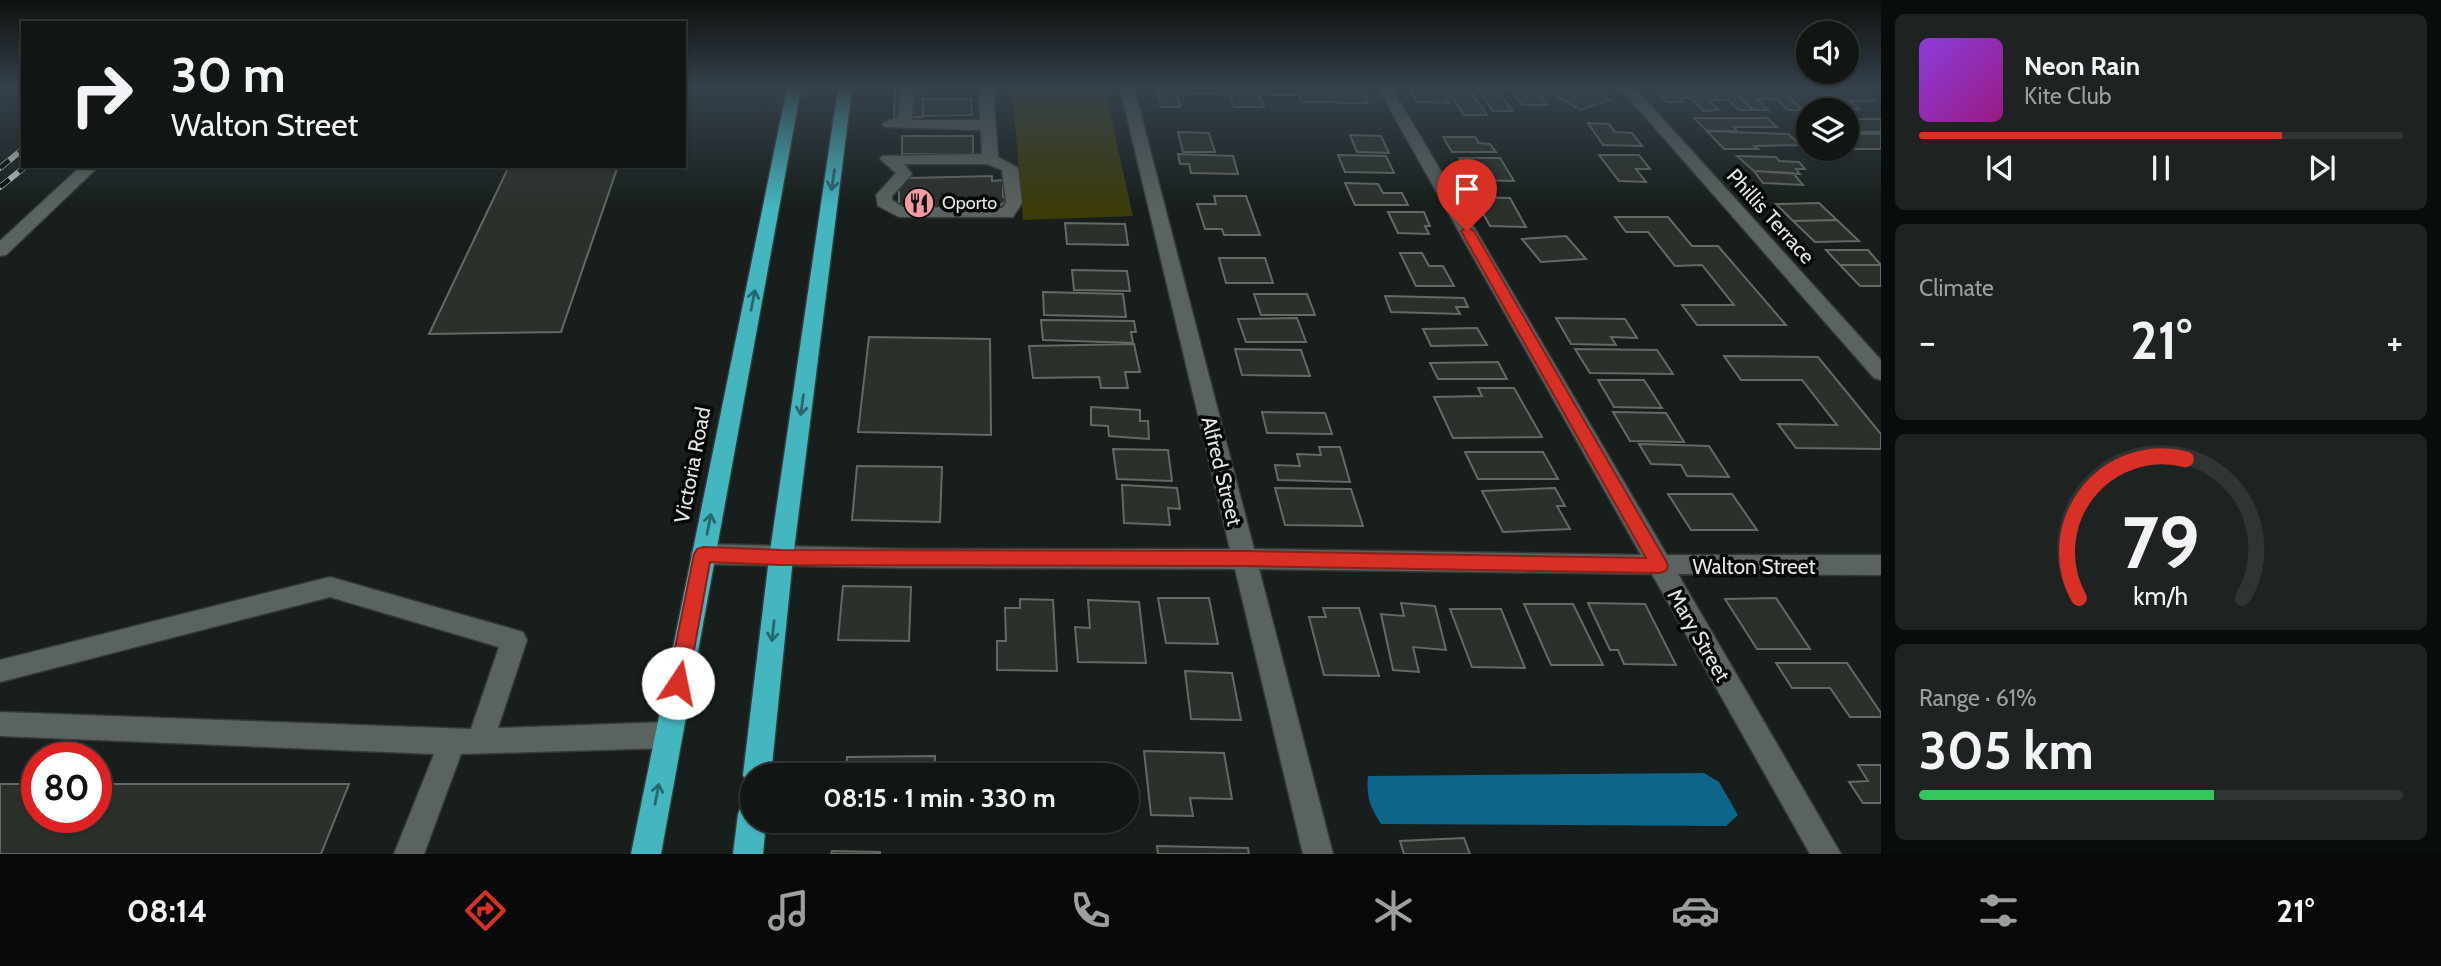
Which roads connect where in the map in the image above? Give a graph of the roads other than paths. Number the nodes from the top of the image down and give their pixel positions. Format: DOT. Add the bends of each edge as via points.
graph roads {
  1 [pos="786,128"];
  2 [pos="840,128"];
  3 [pos="891,128"];
  4 [pos="988,128"];
  5 [pos="1137,128"];
  6 [pos="1408,128"];
  7 [pos="1663,128"];
  8 [pos="888,159"];
  9 [pos="990,159"];
  10 [pos="89,168"];
  11 [pos="0,251"];
  12 [pos="1881,373"];
  13 [pos="703,554"];
  14 [pos="781,558"];
  15 [pos="1244,559"];
  16 [pos="1881,565"];
  17 [pos="1659,566"];
  18 [pos="0,671"];
  19 [pos="0,724"];
  20 [pos="668,735"];
  21 [pos="480,742"];
  22 [pos="452,743"];
  23 [pos="758,763"];
  24 [pos="750,833"];
  25 [pos="409,854"];
  26 [pos="646,854"];
  27 [pos="748,854"];
  28 [pos="1318,854"];
  29 [pos="1826,854"];
  13 -- 1 [label="highway, Victoria Road, one-way"];
  2 -- 14 [label="highway, one-way"];
  3 -- 8 [label="street" via="895,141"];
  4 -- 9 [label="street"];
  5 -- 15 [label="street, Alfred Street"];
  6 -- 17 [label="street, Mary Street"];
  7 -- 12 [label="street, Phillis Terrace"];
  8 -- 9 [label="street"];
  8 -- 9 [label="street" via="904,174 884,195 884,202 899,212 1007,212 1014,203 1010,169"];
  10 -- 11 [label="street"];
  13 -- 14 [label="street, Walton Street"];
  13 -- 20 [label="highway, Victoria Road"];
  14 -- 15 [label="street, Walton Street"];
  14 -- 23 [label="highway, one-way"];
  15 -- 17 [label="street, Walton Street"];
  15 -- 28 [label="street, Alfred Street"];
  16 -- 17 [label="street, Walton Street"];
  17 -- 29 [label="street, Mary Street"];
  18 -- 21 [label="street" via="330,587 514,639"];
  19 -- 22 [label="street"];
  20 -- 21 [label="street"];
  26 -- 20 [label="highway, Victoria Road, one-way"];
  21 -- 22 [label="street"];
  22 -- 25 [label="street"];
  24 -- 27 [label="highway"];
}
